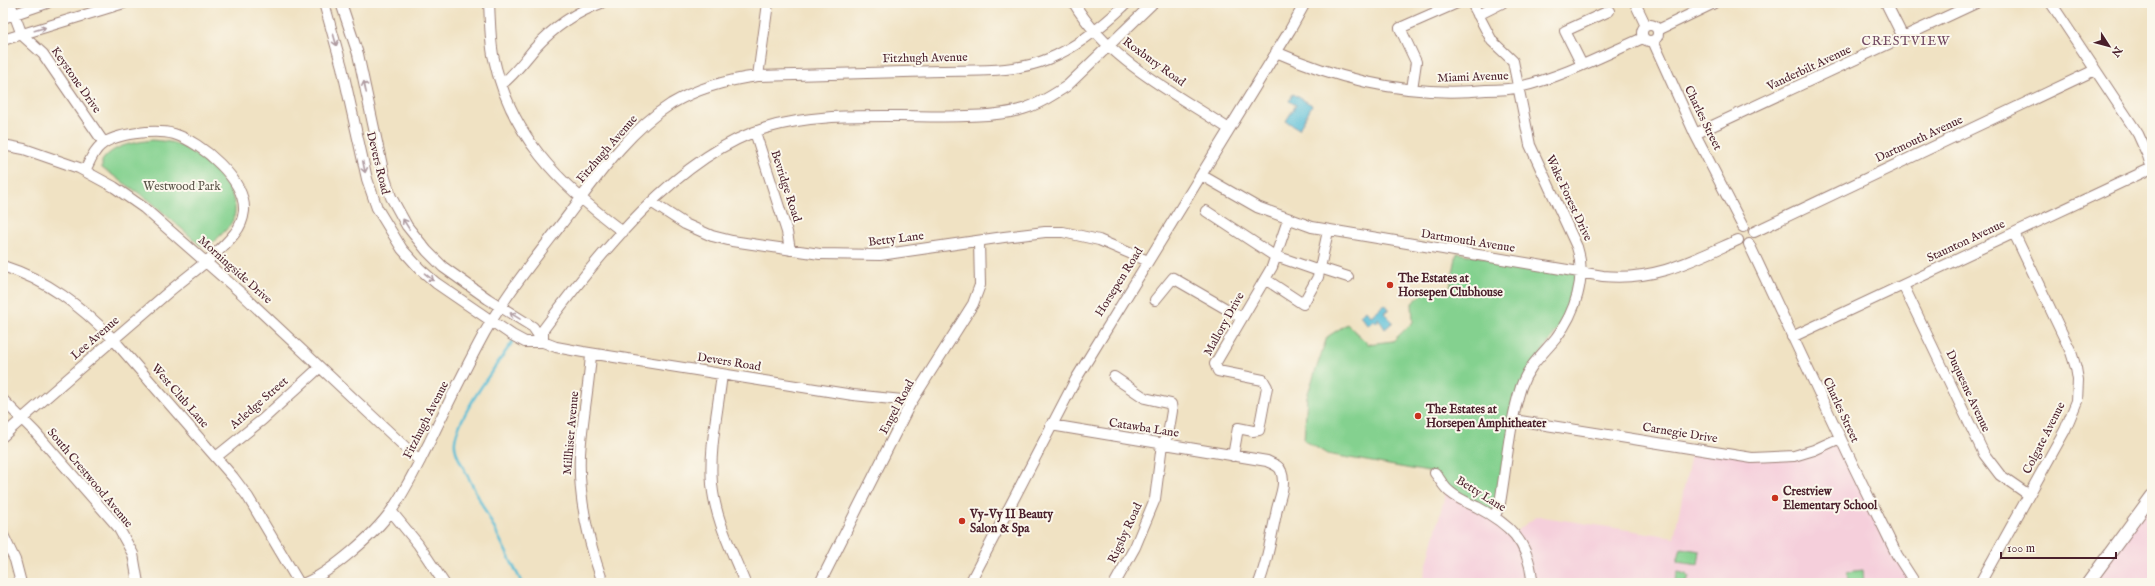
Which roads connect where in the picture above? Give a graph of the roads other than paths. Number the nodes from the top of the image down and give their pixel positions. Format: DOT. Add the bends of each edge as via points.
graph roads {
  1 [pos="10,3"];
  2 [pos="47,3"];
  3 [pos="124,3"];
  4 [pos="324,3"];
  5 [pos="341,3"];
  6 [pos="489,3"];
  7 [pos="601,3"];
  8 [pos="768,3"];
  9 [pos="1074,3"];
  10 [pos="1127,3"];
  11 [pos="1153,3"];
  12 [pos="1304,3"];
  13 [pos="1457,3"];
  14 [pos="1472,3"];
  15 [pos="1502,3"];
  16 [pos="1635,3"];
  17 [pos="1714,3"];
  18 [pos="1886,3"];
  19 [pos="1976,3"];
  20 [pos="2051,3"];
  21 [pos="1609,12"];
  22 [pos="14,14"];
  23 [pos="1478,14"];
  24 [pos="3,18"];
  25 [pos="1646,26"];
  26 [pos="1658,30"];
  27 [pos="1095,31"];
  28 [pos="22,35"];
  29 [pos="1903,37"];
  30 [pos="1643,38"];
  31 [pos="3,40"];
  32 [pos="1653,41"];
  33 [pos="1110,46"];
  34 [pos="1276,52"];
  35 [pos="1582,65"];
  36 [pos="2095,70"];
  37 [pos="758,76"];
  38 [pos="502,84"];
  39 [pos="1518,88"];
  40 [pos="1412,89"];
  41 [pos="369,107"];
  42 [pos="352,110"];
  43 [pos="1229,129"];
  44 [pos="755,132"];
  45 [pos="1695,134"];
  46 [pos="104,143"];
  47 [pos="3,145"];
  48 [pos="2152,169"];
  49 [pos="85,171"];
  50 [pos="1200,175"];
  51 [pos="581,198"];
  52 [pos="652,202"];
  53 [pos="1206,211"];
  54 [pos="1288,220"];
  55 [pos="1743,227"];
  56 [pos="1328,231"];
  57 [pos="623,232"];
  58 [pos="1754,232"];
  59 [pos="2014,233"];
  60 [pos="1738,240"];
  61 [pos="979,241"];
  62 [pos="1750,244"];
  63 [pos="790,250"];
  64 [pos="1276,256"];
  65 [pos="206,261"];
  66 [pos="1148,261"];
  67 [pos="3,266"];
  68 [pos="1319,270"];
  69 [pos="1581,273"];
  70 [pos="1348,277"];
  71 [pos="1265,279"];
  72 [pos="1904,285"];
  73 [pos="1155,300"];
  74 [pos="500,306"];
  75 [pos="1242,318"];
  76 [pos="490,322"];
  77 [pos="1792,337"];
  78 [pos="113,339"];
  79 [pos="543,342"];
  80 [pos="591,354"];
  81 [pos="319,368"];
  82 [pos="722,374"];
  83 [pos="1114,377"];
  84 [pos="3,400"];
  85 [pos="912,401"];
  86 [pos="22,419"];
  87 [pos="1514,420"];
  88 [pos="1051,425"];
  89 [pos="3,436"];
  90 [pos="1840,438"];
  91 [pos="1162,444"];
  92 [pos="1232,456"];
  93 [pos="216,457"];
  94 [pos="420,461"];
  95 [pos="1436,473"];
  96 [pos="2028,494"];
  97 [pos="2152,496"];
  98 [pos="391,511"];
  99 [pos="1494,516"];
  100 [pos="3,535"];
  101 [pos="1532,579"];
  102 [pos="1119,582"];
  103 [pos="21,583"];
  104 [pos="138,583"];
  105 [pos="299,583"];
  106 [pos="305,583"];
  107 [pos="444,583"];
  108 [pos="602,583"];
  109 [pos="745,583"];
  110 [pos="820,583"];
  111 [pos="970,583"];
  112 [pos="1259,583"];
  113 [pos="1915,583"];
  114 [pos="1980,583"];
  115 [pos="2088,583"];
  1 -- 22 [label="street"];
  2 -- 22 [label="street"];
  28 -- 3 [label="street, one-way"];
  4 -- 42 [label="street, Devers Road, one-way"];
  41 -- 5 [label="street, Devers Road, one-way" via="358,54"];
  6 -- 38 [label="street" via="493,54"];
  7 -- 38 [label="street" via="575,15 550,33 513,76"];
  8 -- 37 [label="street"];
  9 -- 27 [label="street, Roxbury Road"];
  10 -- 27 [label="street, Fitzhugh Avenue"];
  11 -- 33 [label="street"];
  12 -- 34 [label="street, Horsepen Road"];
  13 -- 40 [label="street" via="1400,28 1416,62"];
  14 -- 23 [label="street, Wake Forest Drive"];
  15 -- 23 [label="street"];
  16 -- 25 [label="street"];
  17 -- 26 [label="street"];
  18 -- 29 [label="street"];
  19 -- 29 [label="street, Vanderbilt Avenue"];
  20 -- 36 [label="street"];
  21 -- 35 [label="street" via="1565,31"];
  22 -- 24 [label="street"];
  22 -- 28 [label="street"];
  23 -- 39 [label="street, Wake Forest Drive" via="1492,41 1513,61"];
  25 -- 26 [label="street" via="1654,26"];
  25 -- 30 [label="street" via="1642,30"];
  26 -- 32 [label="street" via="1658,35"];
  27 -- 33 [label="street, Roxbury Road"];
  27 -- 37 [label="street, Fitzhugh Avenue" via="1049,59 1014,68"];
  28 -- 31 [label="street"];
  28 -- 46 [label="street, Keystone Drive" via="43,54"];
  29 -- 45 [label="street, Vanderbilt Avenue"];
  30 -- 32 [label="street" via="1646,41"];
  30 -- 35 [label="street, Miami Avenue"];
  32 -- 45 [label="street, Charles Street"];
  33 -- 43 [label="street, Roxbury Road" via="1150,77"];
  33 -- 44 [label="street" via="1067,86 1022,109 992,114 812,119 788,122"];
  34 -- 40 [label="street, Miami Avenue" via="1347,79"];
  34 -- 43 [label="street, Horsepen Road"];
  35 -- 39 [label="street, Miami Avenue"];
  36 -- 48 [label="street" via="2140,139"];
  36 -- 58 [label="street, Dartmouth Avenue"];
  37 -- 51 [label="street, Fitzhugh Avenue" via="704,87 670,105 635,134"];
  38 -- 51 [label="street" via="508,103 529,143"];
  39 -- 40 [label="street, Miami Avenue" via="1456,92"];
  39 -- 69 [label="street, Wake Forest Drive" via="1530,145 1577,247"];
  41 -- 42 [label="street"];
  74 -- 41 [label="street, Devers Road, one-way" via="443,267 406,226 391,197 384,175"];
  42 -- 76 [label="street, Devers Road, one-way" via="367,179 377,208 391,234 420,269"];
  43 -- 50 [label="street, Horsepen Road"];
  44 -- 52 [label="street" via="685,171"];
  44 -- 63 [label="street, Bevridge Road" via="787,232"];
  45 -- 55 [label="street, Charles Street"];
  46 -- 49 [label="street" via="94,154"];
  46 -- 65 [label="street, Lee Avenue" via="142,133 174,135 200,148 230,176 241,194 244,207 242,219 233,235"];
  47 -- 49 [label="street, Morningside Drive" via="56,159"];
  48 -- 59 [label="street, Staunton Avenue"];
  49 -- 65 [label="street, Morningside Drive" via="144,208"];
  50 -- 54 [label="street, Dartmouth Avenue" via="1257,207"];
  50 -- 66 [label="street, Horsepen Road"];
  51 -- 57 [label="street"];
  51 -- 74 [label="street, Fitzhugh Avenue"];
  52 -- 57 [label="street"];
  52 -- 63 [label="street, Betty Lane" via="685,224 712,236"];
  53 -- 64 [label="street"];
  54 -- 56 [label="street, Dartmouth Avenue"];
  54 -- 64 [label="street, Mallory Drive"];
  55 -- 58 [label="street" via="1751,228"];
  55 -- 60 [label="street" via="1737,232"];
  56 -- 68 [label="street"];
  56 -- 69 [label="street, Dartmouth Avenue"];
  57 -- 79 [label="street" via="543,330"];
  58 -- 62 [label="street"];
  59 -- 72 [label="street, Staunton Avenue"];
  59 -- 96 [label="street, Colgate Avenue" via="2071,352 2078,380 2077,401 2068,424"];
  60 -- 62 [label="street" via="1744,245"];
  60 -- 69 [label="street, Dartmouth Avenue" via="1685,264 1654,274 1618,278"];
  61 -- 63 [label="street, Betty Lane" via="861,256"];
  61 -- 66 [label="street, Betty Lane" via="1063,232 1099,240"];
  61 -- 85 [label="street, Engel Road" via="981,272 977,294 955,336"];
  62 -- 77 [label="street, Charles Street"];
  64 -- 68 [label="street"];
  64 -- 71 [label="street, Mallory Drive"];
  65 -- 78 [label="street, Lee Avenue"];
  65 -- 81 [label="street, Morningside Drive"];
  66 -- 88 [label="street, Horsepen Road" via="1095,346"];
  67 -- 78 [label="street, West Club Lane" via="31,277 64,296 97,322"];
  68 -- 70 [label="street"];
  68 -- 71 [label="street" via="1303,304"];
  69 -- 87 [label="street, Wake Forest Drive" via="1572,312 1559,333 1526,374"];
  71 -- 75 [label="street, Mallory Drive"];
  72 -- 77 [label="street, Staunton Avenue"];
  72 -- 96 [label="street, Duquesne Avenue" via="1984,454 2000,475"];
  73 -- 75 [label="street" via="1173,278"];
  74 -- 76 [label="street, Fitzhugh Avenue"];
  79 -- 74 [label="street, Devers Road, one-way" via="533,327"];
  75 -- 92 [label="street, Mallory Drive" via="1215,364 1218,371 1263,380 1267,387 1259,430 1238,428"];
  76 -- 79 [label="street, Devers Road" via="525,342"];
  76 -- 94 [label="street, Fitzhugh Avenue"];
  77 -- 90 [label="street, Charles Street"];
  78 -- 86 [label="street, Lee Avenue"];
  78 -- 93 [label="street, West Club Lane"];
  79 -- 80 [label="street, Devers Road"];
  80 -- 82 [label="street, Devers Road"];
  80 -- 108 [label="street, Millhiser Avenue" via="580,452 581,492 592,550"];
  81 -- 93 [label="street, Arledge Street" via="262,420"];
  81 -- 94 [label="street, Morningside Drive"];
  82 -- 85 [label="street, Devers Road" via="853,395"];
  82 -- 109 [label="street" via="714,433 712,484 720,524"];
  83 -- 91 [label="street, Rigsby Road" via="1145,398 1171,404 1168,434"];
  84 -- 86 [label="street, South Crestwood Avenue"];
  85 -- 110 [label="street, Engel Road"];
  86 -- 89 [label="street, Lee Avenue"];
  86 -- 104 [label="street, South Crestwood Avenue" via="118,527 133,554"];
  87 -- 90 [label="street, Carnegie Drive" via="1752,458 1794,456"];
  87 -- 99 [label="street, Wake Forest Drive" via="1500,503"];
  88 -- 91 [label="street, Catawba Lane"];
  88 -- 111 [label="street, Horsepen Road"];
  90 -- 113 [label="street, Charles Street" via="1897,555"];
  91 -- 92 [label="street, Catawba Lane"];
  91 -- 102 [label="street, Rigsby Road" via="1151,511"];
  92 -- 112 [label="street" via="1277,465 1282,471 1281,495"];
  93 -- 105 [label="street, West Club Lane" via="248,497"];
  94 -- 98 [label="street, Fitzhugh Avenue"];
  95 -- 99 [label="street, Betty Lane" via="1451,493"];
  96 -- 114 [label="street, Colgate Avenue"];
  97 -- 115 [label="main road"];
  98 -- 106 [label="street, Fitzhugh Avenue" via="348,554"];
  98 -- 107 [label="street" via="418,544"];
  99 -- 101 [label="street, Betty Lane" via="1519,540 1529,560"];
  100 -- 103 [label="street" via="15,560"];
}
